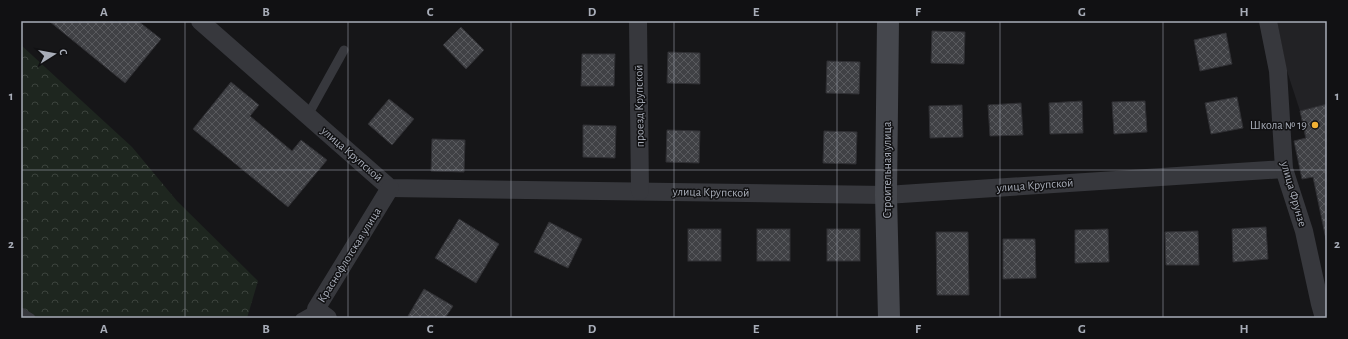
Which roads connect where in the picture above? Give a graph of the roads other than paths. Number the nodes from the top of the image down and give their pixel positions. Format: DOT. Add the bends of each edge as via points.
graph roads {
  1 [pos="200,21"];
  2 [pos="638,21"];
  3 [pos="888,21"];
  4 [pos="1268,21"];
  5 [pos="344,50"];
  6 [pos="308,115"];
  7 [pos="1284,169"];
  8 [pos="390,188"];
  9 [pos="640,191"];
  10 [pos="886,195"];
  11 [pos="21,312"];
  12 [pos="315,315"];
  13 [pos="31,318"];
  14 [pos="890,318"];
  15 [pos="1324,318"];
  1 -- 6 [label="street, улица Крупской"];
  2 -- 9 [label="street, проезд Крупской"];
  3 -- 10 [label="street, Строительная улица"];
  4 -- 7 [label="street, улица Фрунзе" via="1278,71"];
  5 -- 6 [label="lane"];
  6 -- 8 [label="street, улица Крупской"];
  7 -- 10 [label="street, улица Крупской"];
  7 -- 15 [label="street, улица Фрунзе" via="1304,230"];
  8 -- 9 [label="street, улица Крупской"];
  8 -- 12 [label="street, Краснофлотская улица"];
  9 -- 10 [label="street, улица Крупской"];
  10 -- 14 [label="street, Строительная улица"];
  11 -- 13 [label="lane"];
}
